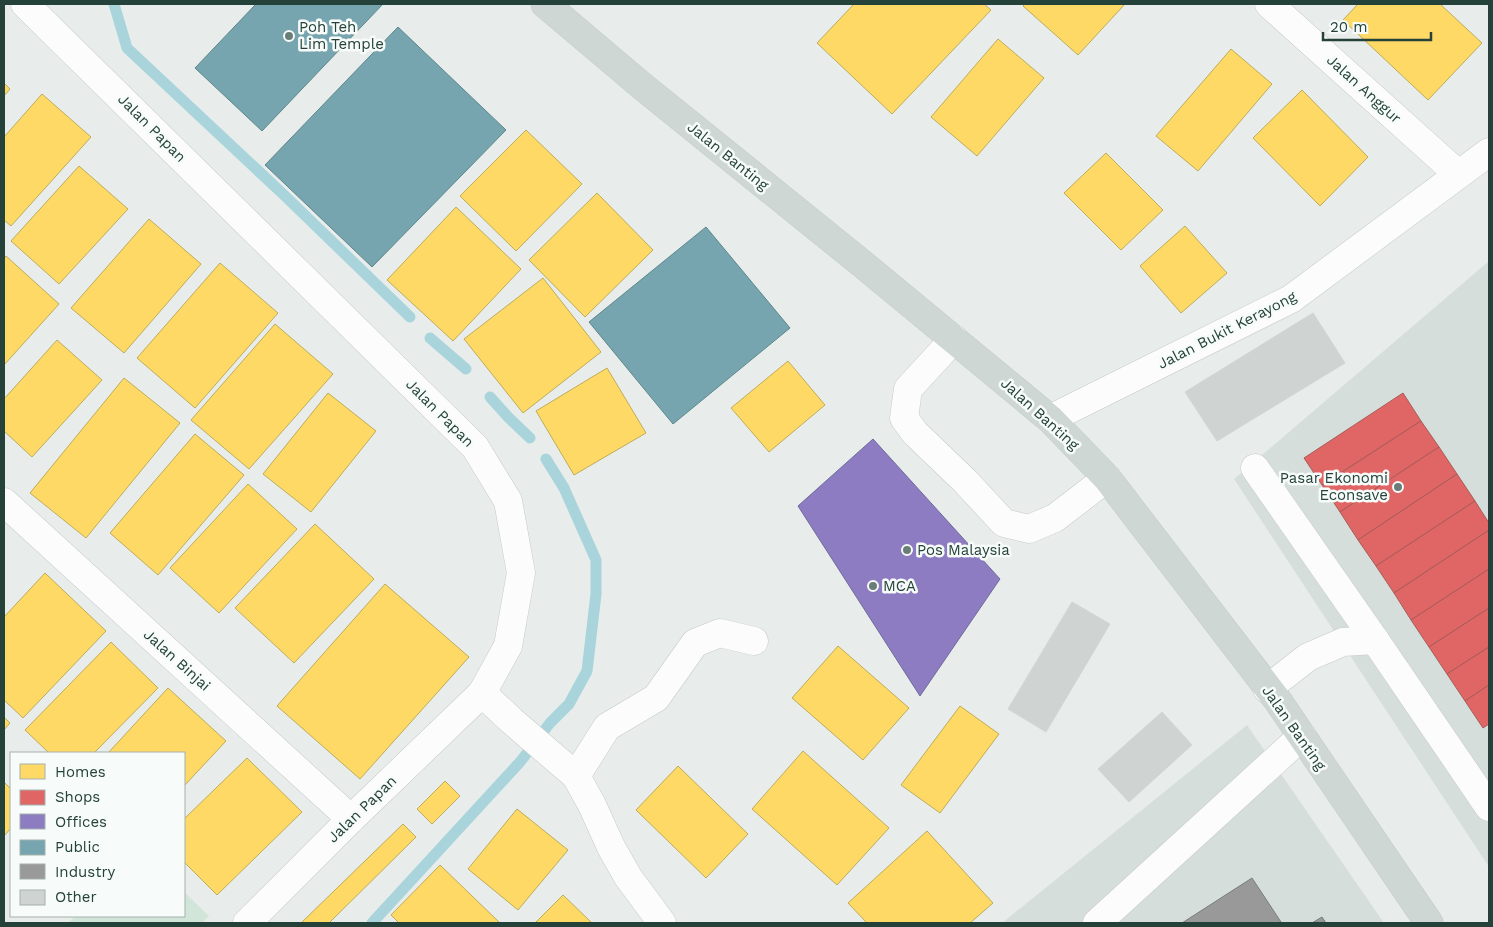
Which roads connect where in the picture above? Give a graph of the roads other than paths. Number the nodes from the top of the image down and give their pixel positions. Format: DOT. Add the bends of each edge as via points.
graph roads {
  1 [pos="25,4"];
  2 [pos="545,4"];
  3 [pos="1269,4"];
  4 [pos="1489,152"];
  5 [pos="1458,174"];
  6 [pos="954,339"];
  7 [pos="1050,419"];
  8 [pos="1255,468"];
  9 [pos="1107,478"];
  10 [pos="4,502"];
  11 [pos="1375,640"];
  12 [pos="754,641"];
  13 [pos="1267,689"];
  14 [pos="482,693"];
  15 [pos="1302,736"];
  16 [pos="576,776"];
  17 [pos="1489,807"];
  18 [pos="351,819"];
  19 [pos="247,923"];
  20 [pos="662,923"];
  21 [pos="1097,923"];
  22 [pos="1429,923"];
  1 -- 14 [label="street, Jalan Papan" via="476,447 508,502 522,573 508,646"];
  2 -- 6 [label="main road, Jalan Banting"];
  3 -- 5 [label="street, Jalan Anggur"];
  4 -- 5 [label="street, Jalan Bukit Kerayong"];
  5 -- 7 [label="street, Jalan Bukit Kerayong" via="1291,300"];
  6 -- 7 [label="main road, Jalan Banting"];
  6 -- 9 [label="street" via="908,389 904,418 1004,524 1029,529 1055,518"];
  7 -- 9 [label="main road, Jalan Banting"];
  8 -- 11 [label="street"];
  9 -- 13 [label="main road, Jalan Banting"];
  10 -- 18 [label="street, Jalan Binjai"];
  11 -- 13 [label="street" via="1343,642 1308,656"];
  11 -- 17 [label="street"];
  12 -- 16 [label="street" via="720,633 695,643 656,698 608,727"];
  13 -- 15 [label="main road, Jalan Banting"];
  14 -- 16 [label="street"];
  14 -- 18 [label="street, Jalan Papan"];
  15 -- 21 [label="street"];
  15 -- 22 [label="main road, Jalan Banting"];
  16 -- 20 [label="street" via="628,877"];
  18 -- 19 [label="street, Jalan Papan"];
}
